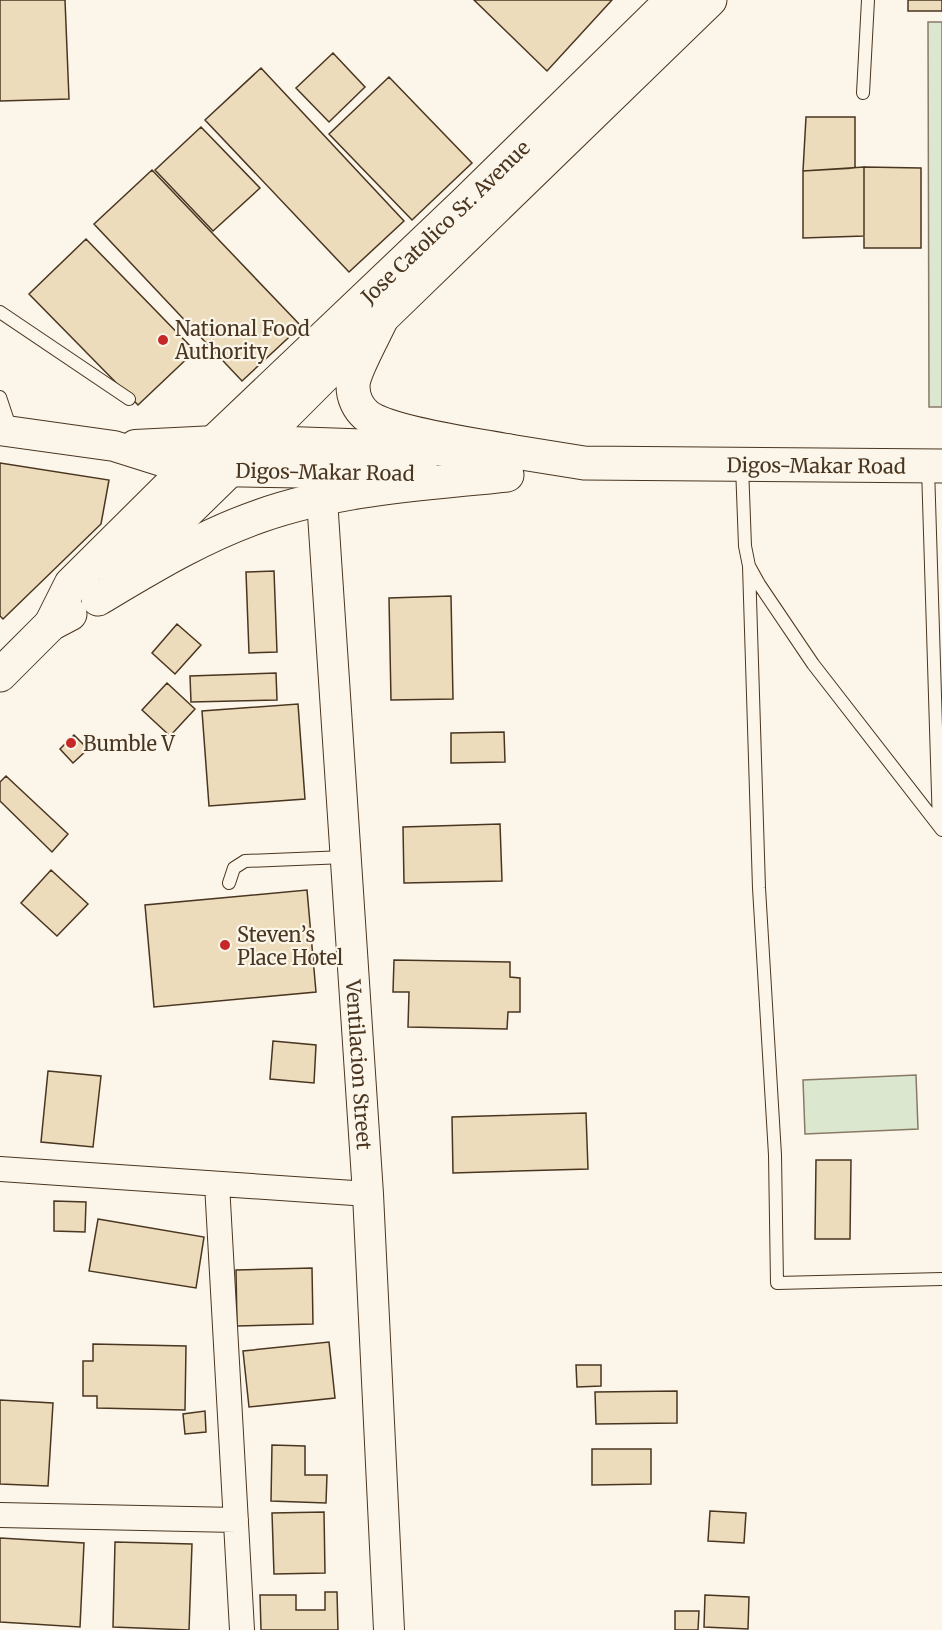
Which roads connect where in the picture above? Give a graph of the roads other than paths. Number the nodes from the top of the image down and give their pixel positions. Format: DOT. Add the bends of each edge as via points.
graph roads {
  1 [pos="868,0"];
  2 [pos="691,5"];
  3 [pos="863,93"];
  4 [pos="0,312"];
  5 [pos="382,318"];
  6 [pos="0,397"];
  7 [pos="129,399"];
  8 [pos="6,431"];
  9 [pos="216,441"];
  10 [pos="258,442"];
  11 [pos="114,446"];
  12 [pos="508,463"];
  13 [pos="742,464"];
  14 [pos="935,466"];
  15 [pos="187,469"];
  16 [pos="230,470"];
  17 [pos="322,499"];
  18 [pos="749,566"];
  19 [pos="98,599"];
  20 [pos="51,624"];
  21 [pos="0,675"];
  22 [pos="941,828"];
  23 [pos="345,857"];
  24 [pos="229,883"];
  25 [pos="0,1169"];
  26 [pos="216,1184"];
  27 [pos="368,1194"];
  28 [pos="942,1279"];
  29 [pos="0,1515"];
  30 [pos="236,1520"];
  31 [pos="242,1630"];
  32 [pos="389,1630"];
  1 -- 3 [label="lane"];
  2 -- 5 [label="main road, Jose Catolico Sr. Avenue"];
  2 -- 9 [label="main road, Jose Catolico Sr. Avenue" via="466,202"];
  4 -- 7 [label="lane"];
  5 -- 10 [label="main road, Jose Catolico Sr. Avenue"];
  5 -- 12 [label="main road" via="353,383 362,410 382,424"];
  6 -- 8 [label="lane"];
  8 -- 11 [label="street"];
  9 -- 10 [label="main road, Digos-Makar Road"];
  9 -- 11 [label="street"];
  9 -- 15 [label="main road, Jose Catolico Sr. Avenue"];
  10 -- 12 [label="main road, Digos-Makar Road"];
  10 -- 16 [label="main road, Jose Catolico Sr. Avenue"];
  11 -- 15 [label="street"];
  12 -- 13 [label="main road, Digos-Makar Road"];
  12 -- 16 [label="main road, Digos-Makar Road"];
  12 -- 17 [label="main road"];
  13 -- 14 [label="main road, Digos-Makar Road"];
  13 -- 18 [label="lane"];
  14 -- 22 [label="lane"];
  15 -- 16 [label="main road"];
  15 -- 20 [label="main road, Digos-Makar Road" via="71,584"];
  16 -- 19 [label="main road, Digos-Makar Road"];
  17 -- 19 [label="main road" via="261,515 213,535"];
  17 -- 23 [label="street, Ventilacion Street"];
  18 -- 22 [label="lane" via="813,664"];
  18 -- 28 [label="lane" via="777,1283"];
  19 -- 20 [label="main road, Digos-Makar Road"];
  20 -- 21 [label="main road, Digos-Makar Road"];
  23 -- 24 [label="lane" via="245,861 234,868"];
  23 -- 27 [label="street, Ventilacion Street"];
  25 -- 26 [label="street"];
  26 -- 27 [label="street"];
  26 -- 30 [label="street"];
  27 -- 32 [label="street, Ventilacion Street"];
  29 -- 30 [label="street"];
  30 -- 31 [label="street"];
}
